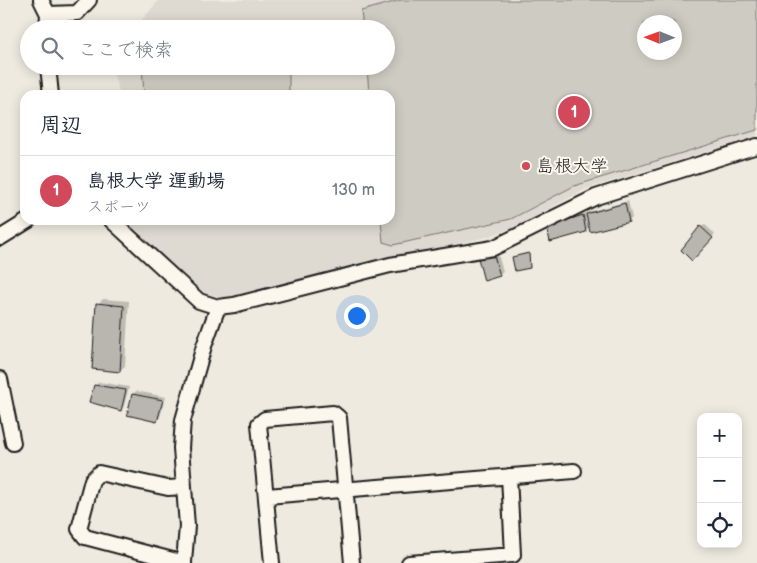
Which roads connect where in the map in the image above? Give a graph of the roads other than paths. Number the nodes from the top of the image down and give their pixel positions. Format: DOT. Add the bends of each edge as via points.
graph roads {
  1 [pos="41,0"];
  2 [pos="90,0"];
  3 [pos="48,14"];
  4 [pos="48,20"];
  5 [pos="49,75"];
  6 [pos="50,90"];
  7 [pos="757,146"];
  8 [pos="20,224"];
  9 [pos="116,225"];
  10 [pos="1,234"];
  11 [pos="218,307"];
  12 [pos="0,379"];
  13 [pos="12,443"];
  14 [pos="574,471"];
  15 [pos="509,476"];
  16 [pos="184,487"];
  17 [pos="346,490"];
  18 [pos="267,496"];
  19 [pos="184,562"];
  20 [pos="272,563"];
  21 [pos="352,563"];
  22 [pos="409,563"];
  1 -- 3 [label="street"];
  2 -- 3 [label="street" via="77,13"];
  3 -- 4 [label="street"];
  5 -- 6 [label="street"];
  7 -- 11 [label="street" via="596,197 493,248 390,265 234,306"];
  8 -- 10 [label="street"];
  9 -- 11 [label="street" via="199,301"];
  11 -- 16 [label="street" via="183,420"];
  12 -- 13 [label="street"];
  14 -- 15 [label="street"];
  15 -- 17 [label="street"];
  15 -- 22 [label="street" via="513,555"];
  16 -- 19 [label="street" via="187,526"];
  16 -- 19 [label="street" via="168,488 99,473 92,480 80,529 85,537"];
  17 -- 18 [label="street"];
  17 -- 18 [label="street" via="337,414 285,417 266,419 259,424"];
  17 -- 21 [label="street"];
  18 -- 20 [label="street"];
}
